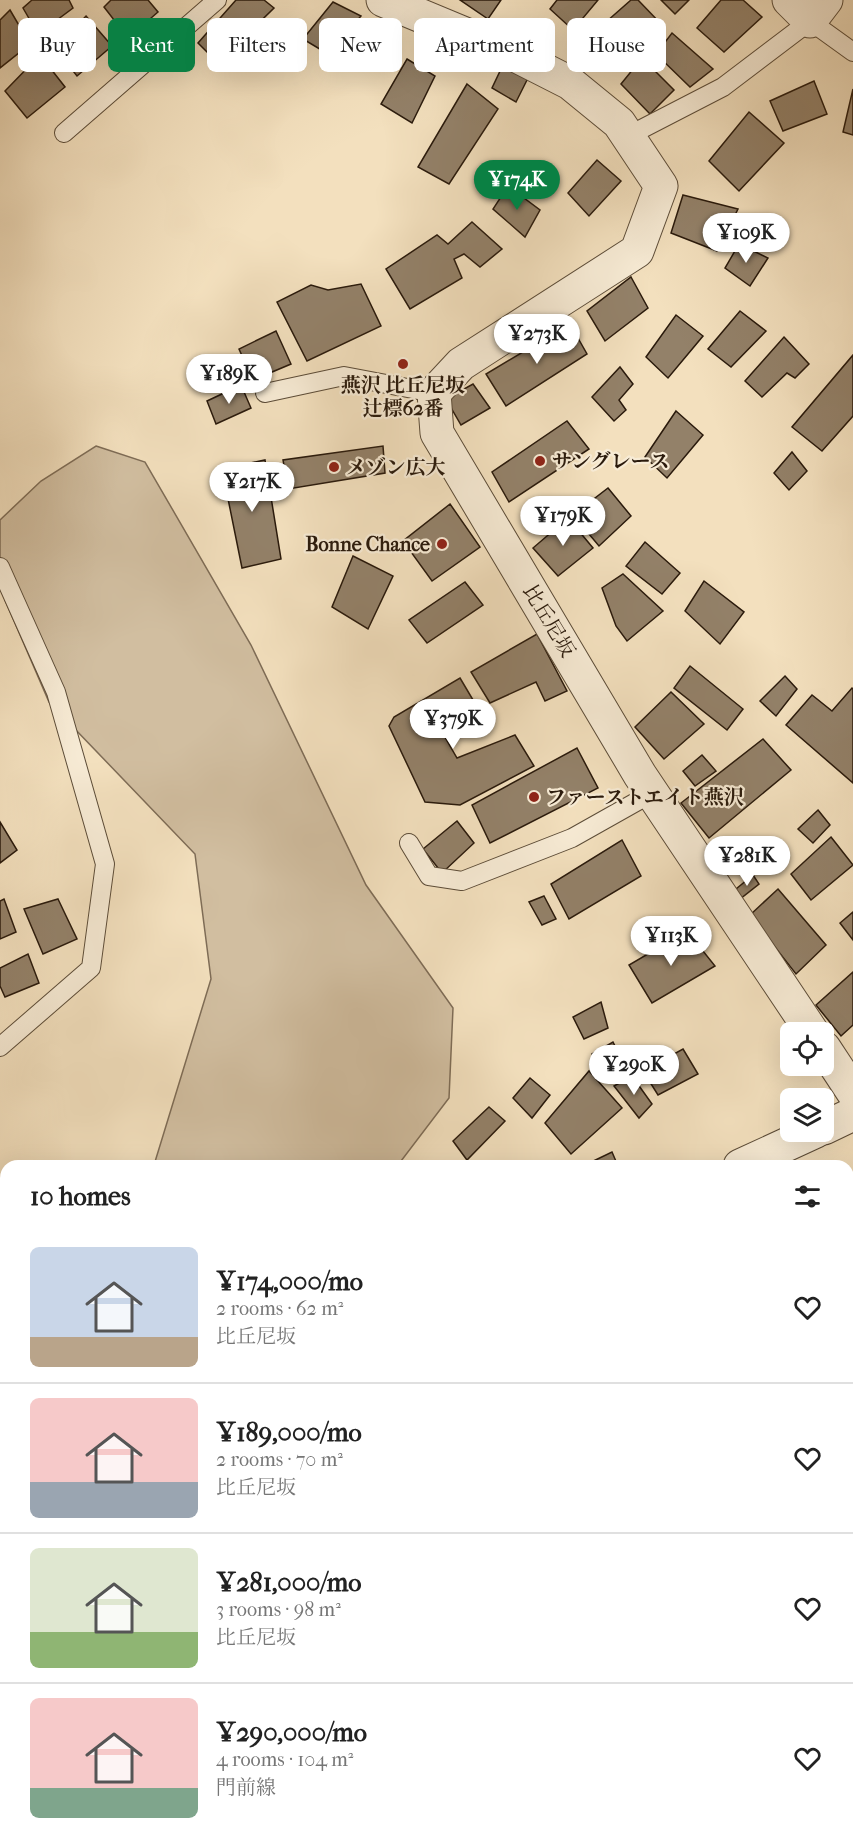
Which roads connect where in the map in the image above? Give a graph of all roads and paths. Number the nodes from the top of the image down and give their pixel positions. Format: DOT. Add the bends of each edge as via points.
graph roads {
  1 [pos="217,0"];
  2 [pos="383,0"];
  3 [pos="808,7"];
  4 [pos="853,52"];
  5 [pos="64,133"];
  6 [pos="628,136"];
  7 [pos="265,393"];
  8 [pos="434,393"];
  9 [pos="0,567"];
  10 [pos="652,793"];
  11 [pos="409,843"];
  12 [pos="805,1022"];
  13 [pos="0,1047"];
  14 [pos="834,1063"];
  15 [pos="853,1092"];
  16 [pos="853,1114"];
  17 [pos="834,1123"];
  18 [pos="792,1142"];
  19 [pos="753,1160"];
  1 -- 5 [label="lane"];
  2 -- 6 [label="street" via="513,54 570,83 619,123"];
  3 -- 4 [label="lane"];
  3 -- 6 [label="lane" via="723,87"];
  6 -- 8 [label="street" via="661,186 638,251 461,364"];
  7 -- 8 [label="lane" via="344,376"];
  8 -- 10 [label="street, 比丘尼坂" via="437,433"];
  9 -- 13 [label="lane" via="56,692 105,864 91,968"];
  10 -- 11 [label="lane" via="572,838 462,881 429,876"];
  10 -- 12 [label="street, 比丘尼坂"];
  14 -- 15 [label="street"];
  16 -- 17 [label="street"];
  18 -- 19 [label="street"];
}
